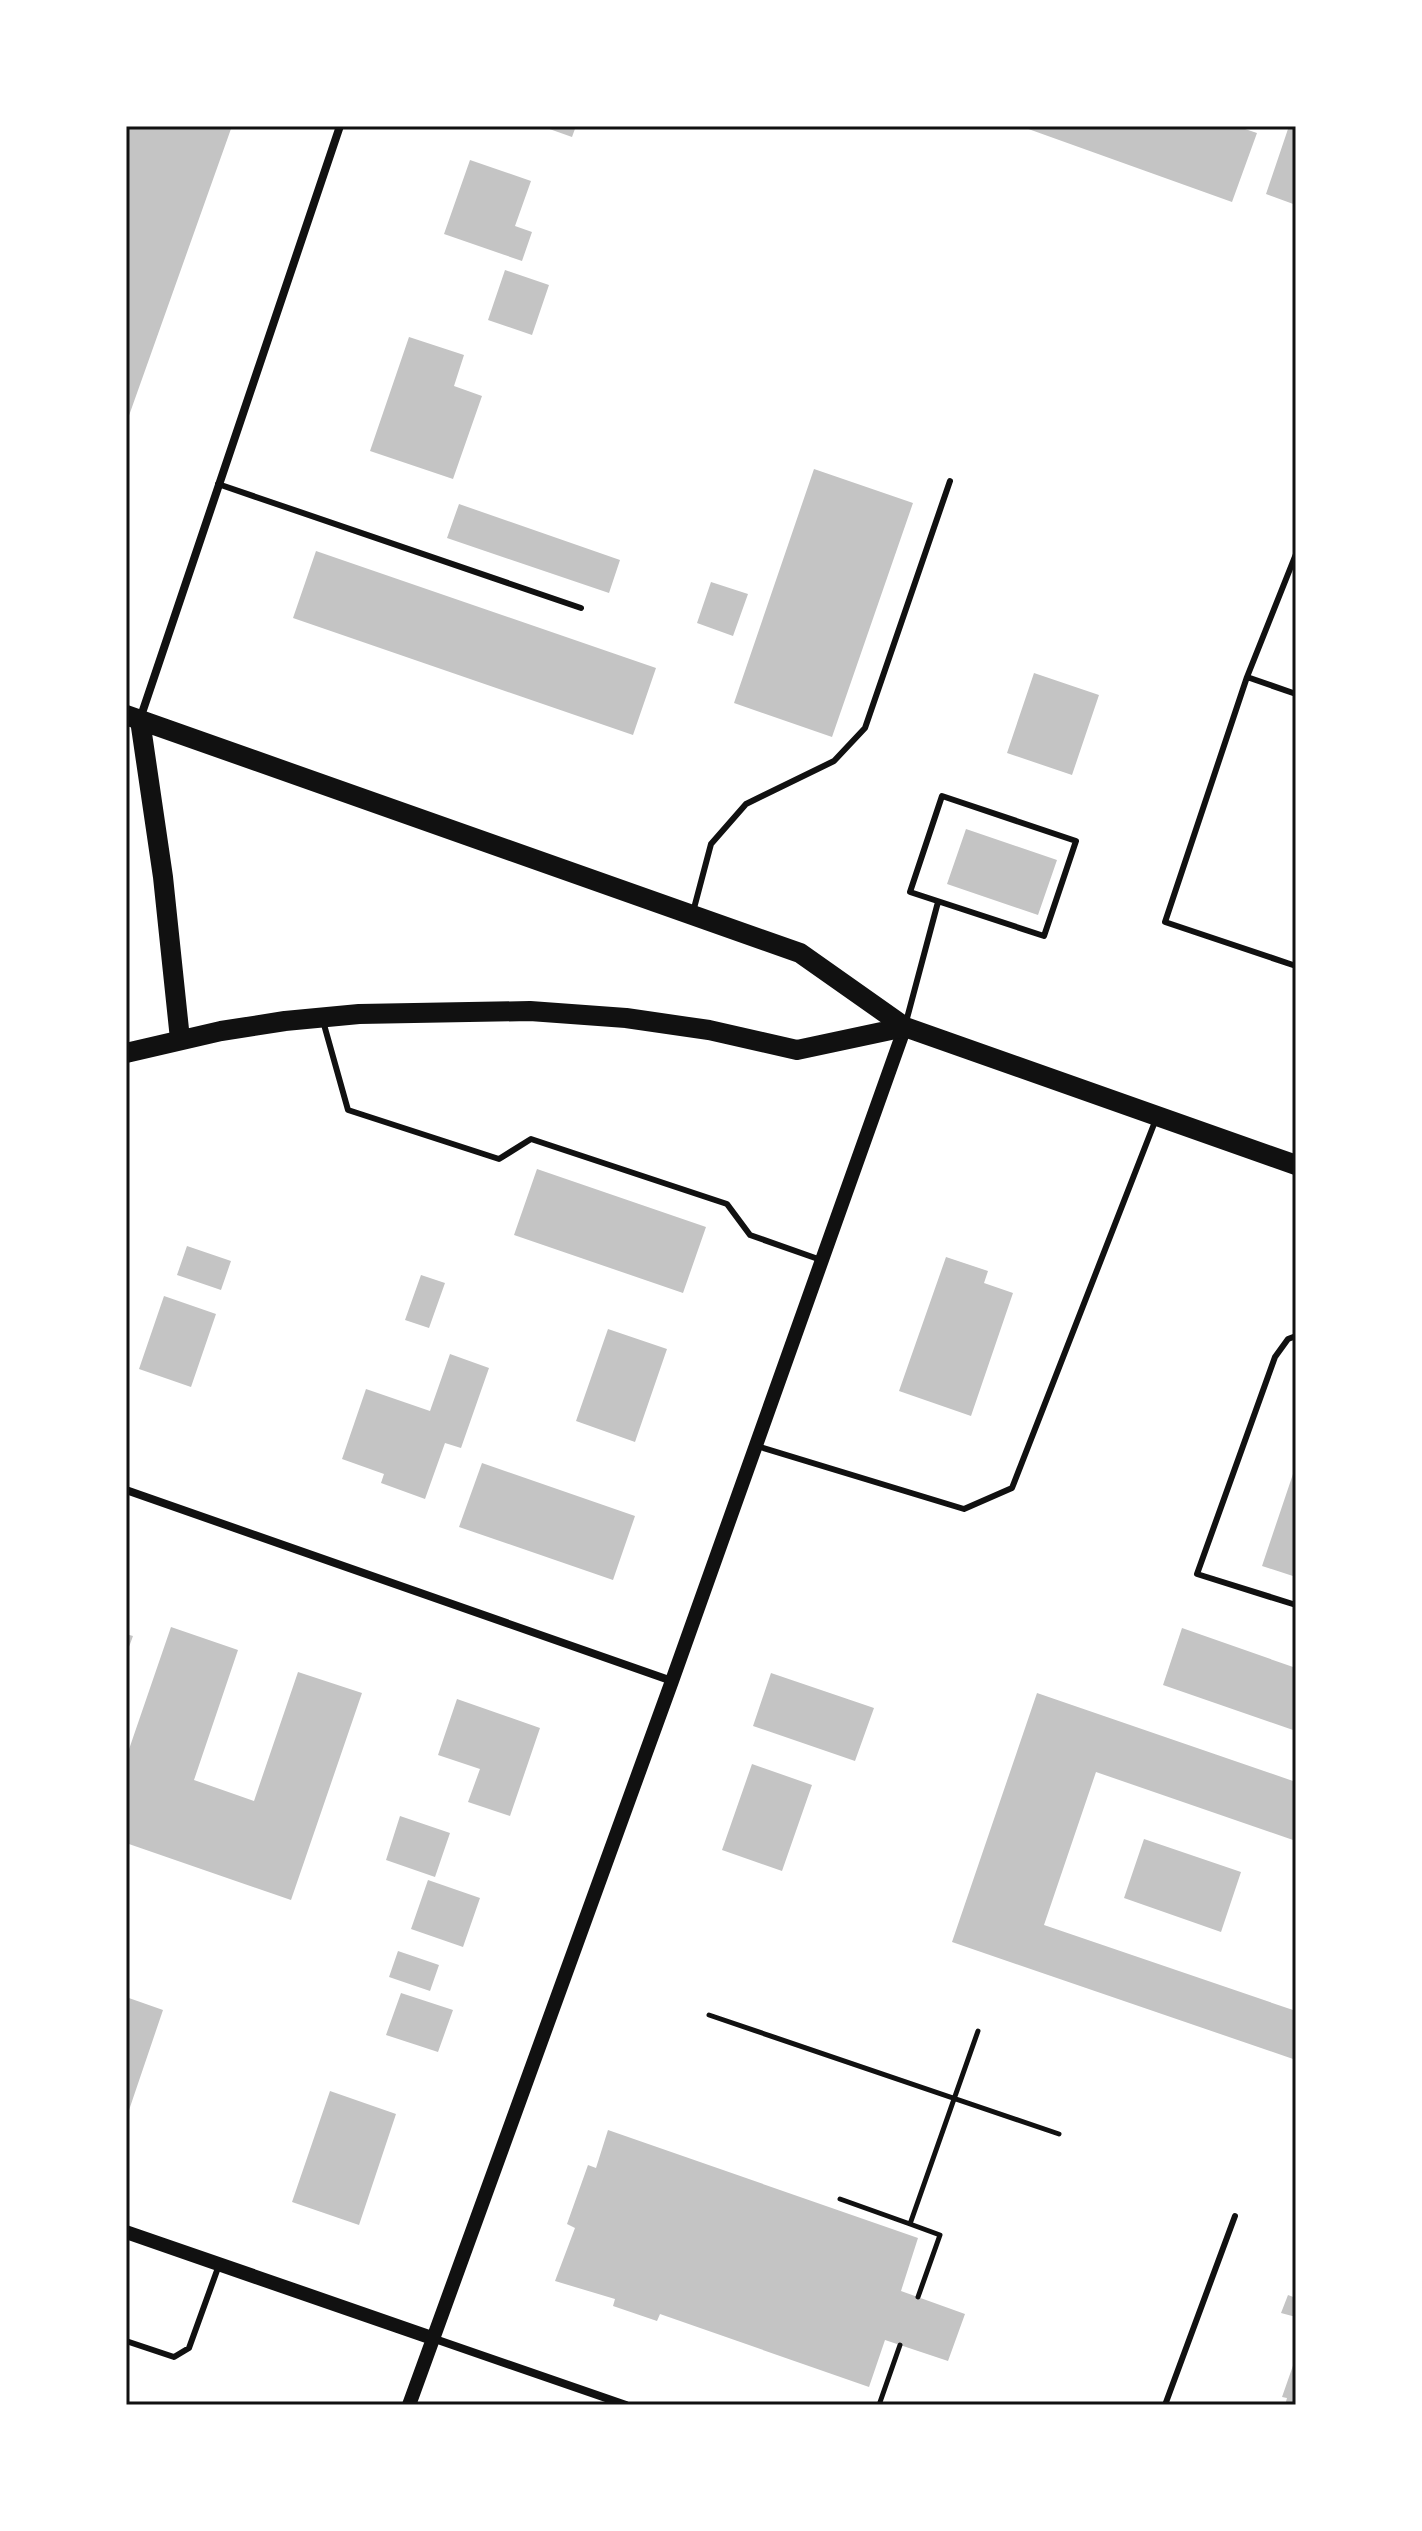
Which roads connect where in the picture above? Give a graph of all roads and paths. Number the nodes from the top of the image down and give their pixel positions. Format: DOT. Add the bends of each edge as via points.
graph roads {
  1 [pos="340,126"];
  2 [pos="950,481"];
  3 [pos="218,484"];
  4 [pos="1296,554"];
  5 [pos="581,608"];
  6 [pos="1247,677"];
  7 [pos="1296,694"];
  8 [pos="133,718"];
  9 [pos="938,902"];
  10 [pos="692,915"];
  11 [pos="1296,966"];
  12 [pos="322,1018"];
  13 [pos="905,1027"];
  14 [pos="180,1039"];
  15 [pos="126,1053"];
  16 [pos="1158,1116"];
  17 [pos="1296,1165"];
  18 [pos="822,1261"];
  19 [pos="1296,1336"];
  20 [pos="756,1446"];
  21 [pos="126,1490"];
  22 [pos="1296,1605"];
  23 [pos="672,1681"];
  24 [pos="709,2015"];
  25 [pos="978,2031"];
  26 [pos="955,2099"];
  27 [pos="1059,2134"];
  28 [pos="840,2199"];
  29 [pos="1235,2216"];
  30 [pos="910,2224"];
  31 [pos="126,2232"];
  32 [pos="219,2265"];
  33 [pos="918,2297"];
  34 [pos="432,2338"];
  35 [pos="126,2341"];
  36 [pos="900,2345"];
  37 [pos="409,2405"];
  38 [pos="626,2405"];
  39 [pos="879,2405"];
  40 [pos="1165,2405"];
  1 -- 3 [label="street"];
  2 -- 10 [label="lane" via="865,728 834,761 746,804 711,844"];
  3 -- 5 [label="lane"];
  3 -- 8 [label="street"];
  4 -- 6 [label="lane"];
  6 -- 7 [label="lane"];
  6 -- 11 [label="lane" via="1165,922"];
  8 -- 10 [label="main road"];
  8 -- 14 [label="main road" via="163,877"];
  9 -- 9 [label="lane" via="910,892 942,796 1076,841 1044,936"];
  9 -- 13 [label="lane"];
  10 -- 13 [label="main road" via="800,953"];
  12 -- 13 [label="main road" via="530,1011 709,1030 797,1050"];
  12 -- 14 [label="main road"];
  12 -- 18 [label="lane" via="348,1110 499,1159 531,1139 727,1204 750,1235"];
  13 -- 16 [label="main road"];
  13 -- 18 [label="street"];
  14 -- 15 [label="main road"];
  16 -- 17 [label="main road"];
  16 -- 20 [label="lane" via="1012,1488 964,1509"];
  18 -- 20 [label="street"];
  19 -- 22 [label="lane" via="1275,1357 1197,1574"];
  20 -- 23 [label="street"];
  21 -- 23 [label="street"];
  23 -- 34 [label="street"];
  24 -- 26 [label="path"];
  25 -- 26 [label="path"];
  26 -- 27 [label="path"];
  26 -- 30 [label="path"];
  28 -- 30 [label="path"];
  29 -- 40 [label="lane"];
  30 -- 33 [label="path" via="940,2235"];
  31 -- 32 [label="street"];
  32 -- 34 [label="street"];
  32 -- 35 [label="lane" via="189,2348 174,2357"];
  34 -- 37 [label="street"];
  34 -- 38 [label="street"];
  36 -- 39 [label="path"];
}
